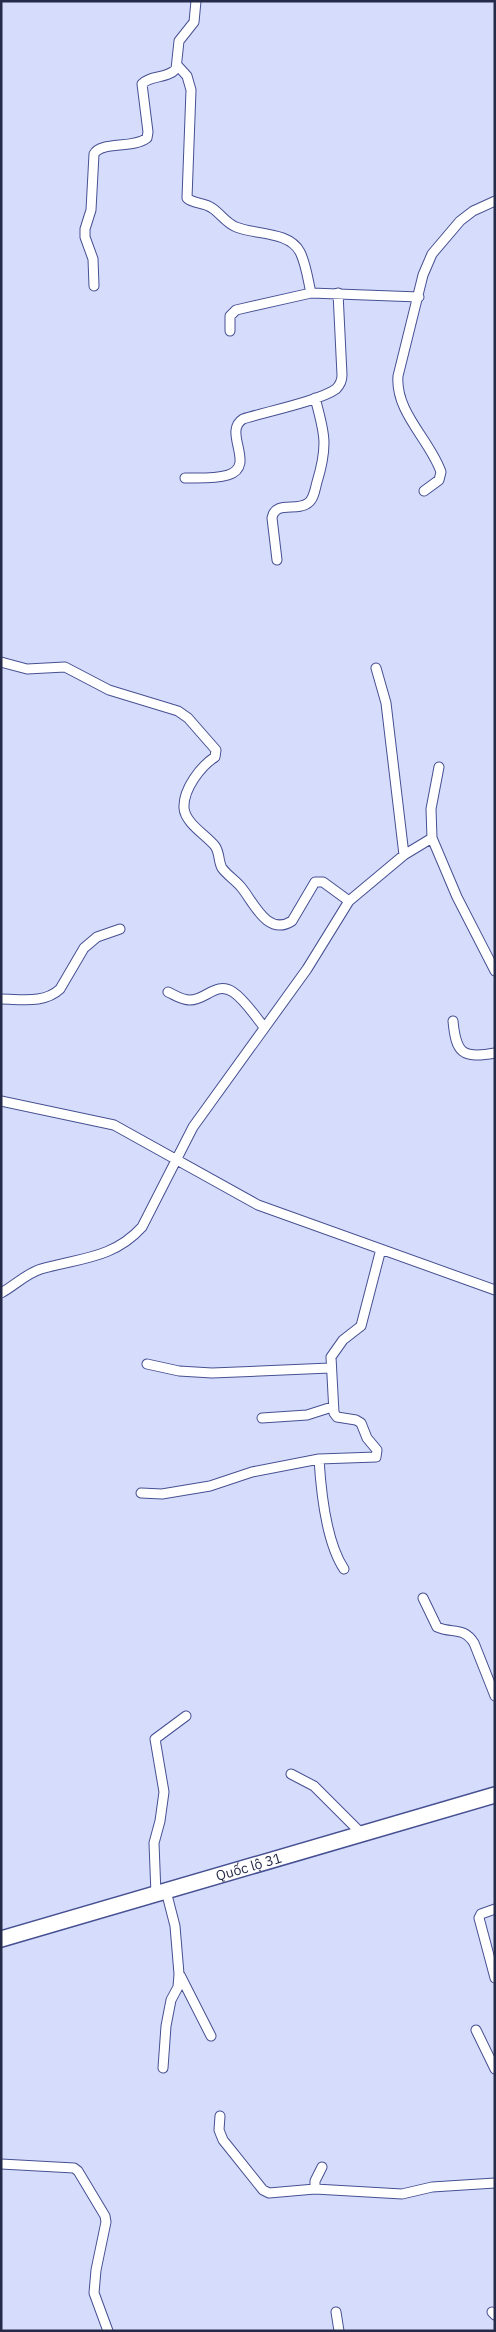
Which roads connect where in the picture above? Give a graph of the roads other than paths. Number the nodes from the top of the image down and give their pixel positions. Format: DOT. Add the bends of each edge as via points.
graph roads {
  1 [pos="196,1"];
  2 [pos="177,64"];
  3 [pos="495,201"];
  4 [pos="94,286"];
  5 [pos="311,293"];
  6 [pos="338,293"];
  7 [pos="419,297"];
  8 [pos="230,332"];
  9 [pos="315,398"];
  10 [pos="185,478"];
  11 [pos="424,492"];
  12 [pos="277,560"];
  13 [pos="1,662"];
  14 [pos="376,668"];
  15 [pos="440,767"];
  16 [pos="432,838"];
  17 [pos="404,855"];
  18 [pos="349,901"];
  19 [pos="120,929"];
  20 [pos="495,971"];
  21 [pos="168,992"];
  22 [pos="1,999"];
  23 [pos="453,1021"];
  24 [pos="264,1027"];
  25 [pos="495,1053"];
  26 [pos="1,1102"];
  27 [pos="175,1160"];
  28 [pos="381,1249"];
  29 [pos="495,1290"];
  30 [pos="1,1293"];
  31 [pos="147,1364"];
  32 [pos="330,1368"];
  33 [pos="332,1407"];
  34 [pos="262,1418"];
  35 [pos="319,1459"];
  36 [pos="141,1494"];
  37 [pos="344,1569"];
  38 [pos="423,1598"];
  39 [pos="495,1696"];
  40 [pos="186,1716"];
  41 [pos="291,1774"];
  42 [pos="495,1795"];
  43 [pos="362,1834"];
  44 [pos="159,1890"];
  45 [pos="495,1908"];
  46 [pos="1,1939"];
  47 [pos="179,1974"];
  48 [pos="495,1978"];
  49 [pos="476,2030"];
  50 [pos="211,2036"];
  51 [pos="163,2068"];
  52 [pos="495,2069"];
  53 [pos="220,2116"];
  54 [pos="1,2164"];
  55 [pos="322,2167"];
  56 [pos="495,2182"];
  57 [pos="315,2189"];
  58 [pos="336,2312"];
  59 [pos="108,2331"];
  60 [pos="339,2331"];
  1 -- 2 [label="street" via="194,22 179,41"];
  2 -- 4 [label="street" via="173,72 142,84 147,138 132,145 100,148 94,154 91,210 85,237 93,259"];
  2 -- 5 [label="street" via="187,76 191,90 187,198 212,208 225,221 239,228 294,244 302,256"];
  3 -- 7 [label="street" via="467,216 437,248 426,270"];
  5 -- 6 [label="street"];
  5 -- 8 [label="street" via="236,310 230,316"];
  6 -- 7 [label="street"];
  6 -- 9 [label="street" via="342,379 337,388"];
  7 -- 11 [label="street" via="398,381 406,409 441,472 439,480"];
  9 -- 10 [label="street" via="240,420 235,430 240,462 232,473 211,478"];
  9 -- 12 [label="street" via="325,439 323,462 309,503 278,508 273,512"];
  13 -- 18 [label="street" via="27,669 70,669 97,686 161,704 188,718 216,750 214,757 197,773 185,800 185,814 216,848 224,870 268,921 280,924 292,921 315,882 323,882"];
  14 -- 17 [label="street" via="385,698"];
  15 -- 16 [label="street" via="431,809"];
  16 -- 17 [label="street"];
  16 -- 20 [label="street" via="457,897"];
  17 -- 18 [label="street"];
  18 -- 24 [label="street" via="307,970"];
  19 -- 22 [label="street" via="97,937 84,948 55,994 43,999"];
  21 -- 24 [label="street" via="178,998 192,1000 214,989 230,990"];
  23 -- 25 [label="street" via="455,1042 461,1050 475,1055"];
  24 -- 27 [label="street" via="193,1127"];
  26 -- 27 [label="street" via="114,1125"];
  27 -- 28 [label="street" via="258,1205"];
  27 -- 30 [label="street" via="148,1218 136,1234 96,1257 39,1270"];
  28 -- 29 [label="street"];
  28 -- 32 [label="street" via="361,1326 343,1340 332,1357"];
  31 -- 32 [label="street" via="212,1372"];
  32 -- 33 [label="street"];
  33 -- 34 [label="street" via="307,1415"];
  33 -- 35 [label="street" via="337,1417 361,1424 378,1455 373,1458"];
  35 -- 36 [label="street" via="252,1472 210,1486"];
  35 -- 37 [label="street" via="320,1484 329,1526 337,1559"];
  38 -- 39 [label="street" via="437,1627 470,1636"];
  40 -- 44 [label="street" via="155,1739 164,1792 154,1843"];
  41 -- 43 [label="street" via="314,1786"];
  42 -- 43 [label="highway, Quốc lộ 31"];
  43 -- 44 [label="highway, Quốc lộ 31"];
  44 -- 46 [label="highway, Quốc lộ 31"];
  44 -- 47 [label="street" via="175,1926"];
  45 -- 48 [label="street" via="479,1918"];
  47 -- 50 [label="street"];
  47 -- 51 [label="street" via="166,2026"];
  49 -- 52 [label="street"];
  53 -- 57 [label="street" via="219,2130 223,2140 263,2190 281,2193"];
  54 -- 59 [label="street" via="74,2168 78,2171 103,2211 106,2222 94,2294"];
  55 -- 57 [label="street"];
  56 -- 57 [label="street" via="432,2187 402,2194"];
  58 -- 60 [label="street"];
}
